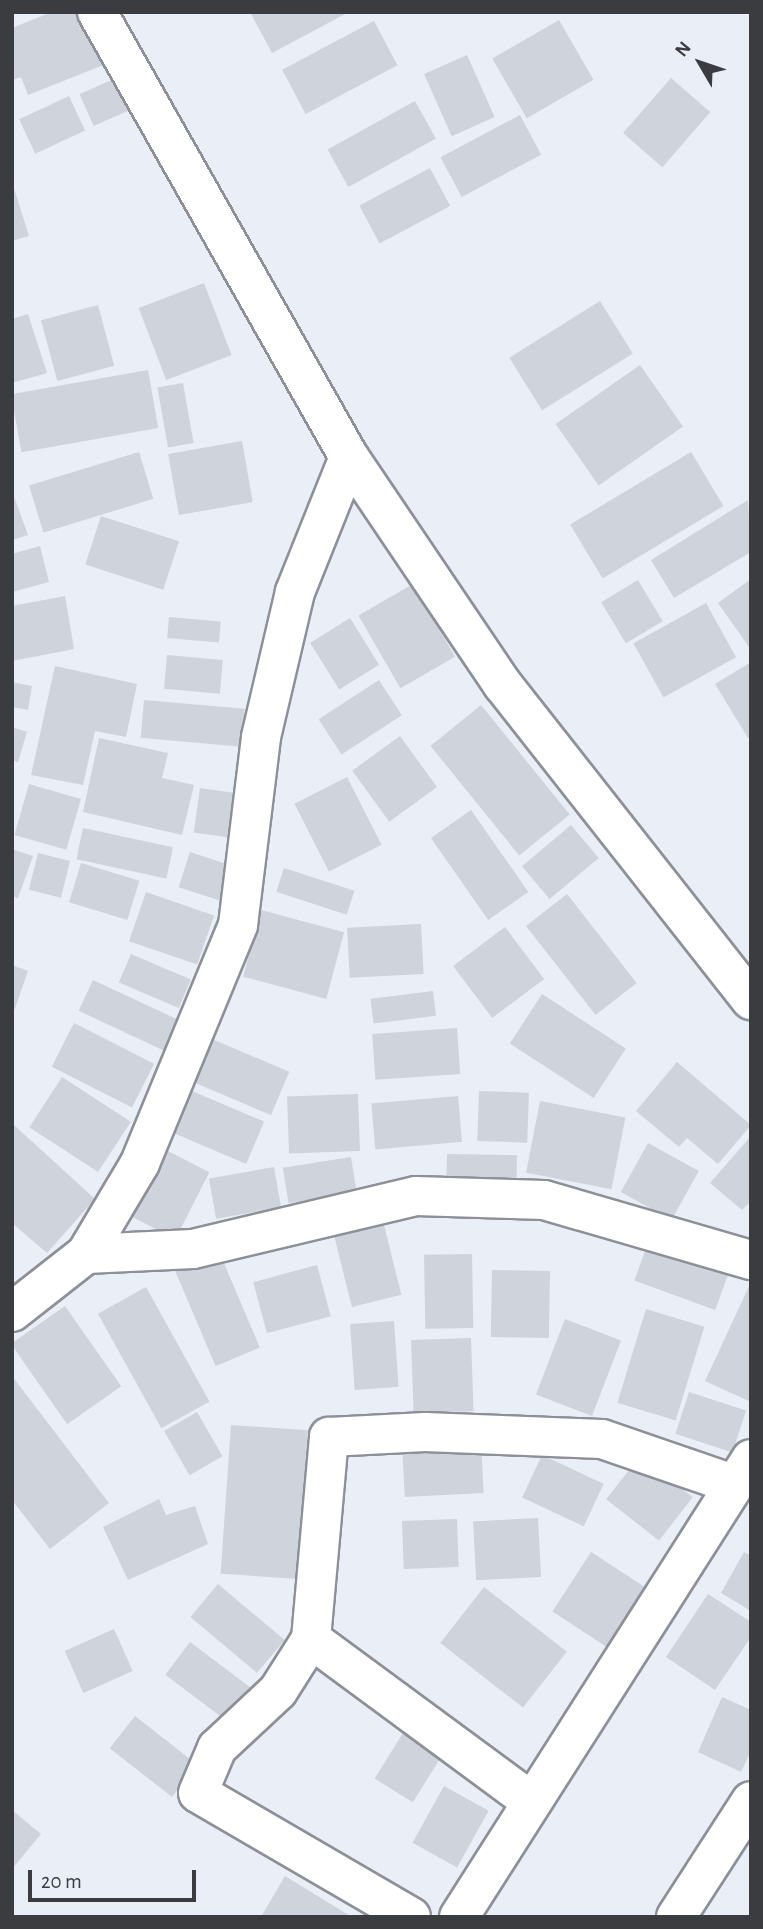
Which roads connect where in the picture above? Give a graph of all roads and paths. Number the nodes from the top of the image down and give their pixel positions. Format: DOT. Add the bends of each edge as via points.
graph roads {
  1 [pos="97,12"];
  2 [pos="348,457"];
  3 [pos="751,1000"];
  4 [pos="86,1254"];
  5 [pos="751,1259"];
  6 [pos="12,1312"];
  7 [pos="742,1472"];
  8 [pos="312,1639"];
  9 [pos="529,1800"];
  10 [pos="751,1801"];
  11 [pos="411,1917"];
  12 [pos="459,1917"];
  13 [pos="676,1917"];
  1 -- 2 [label="street"];
  2 -- 3 [label="street" via="503,685"];
  2 -- 4 [label="street" via="295,593 261,737 238,925 140,1163"];
  4 -- 5 [label="street" via="193,1249 416,1196 544,1200"];
  4 -- 6 [label="street"];
  7 -- 8 [label="street" via="602,1440 425,1432 329,1437"];
  7 -- 9 [label="street"];
  8 -- 9 [label="street"];
  8 -- 11 [label="street" via="278,1691 217,1748 198,1793"];
  9 -- 12 [label="street"];
  10 -- 13 [label="street"];
}
